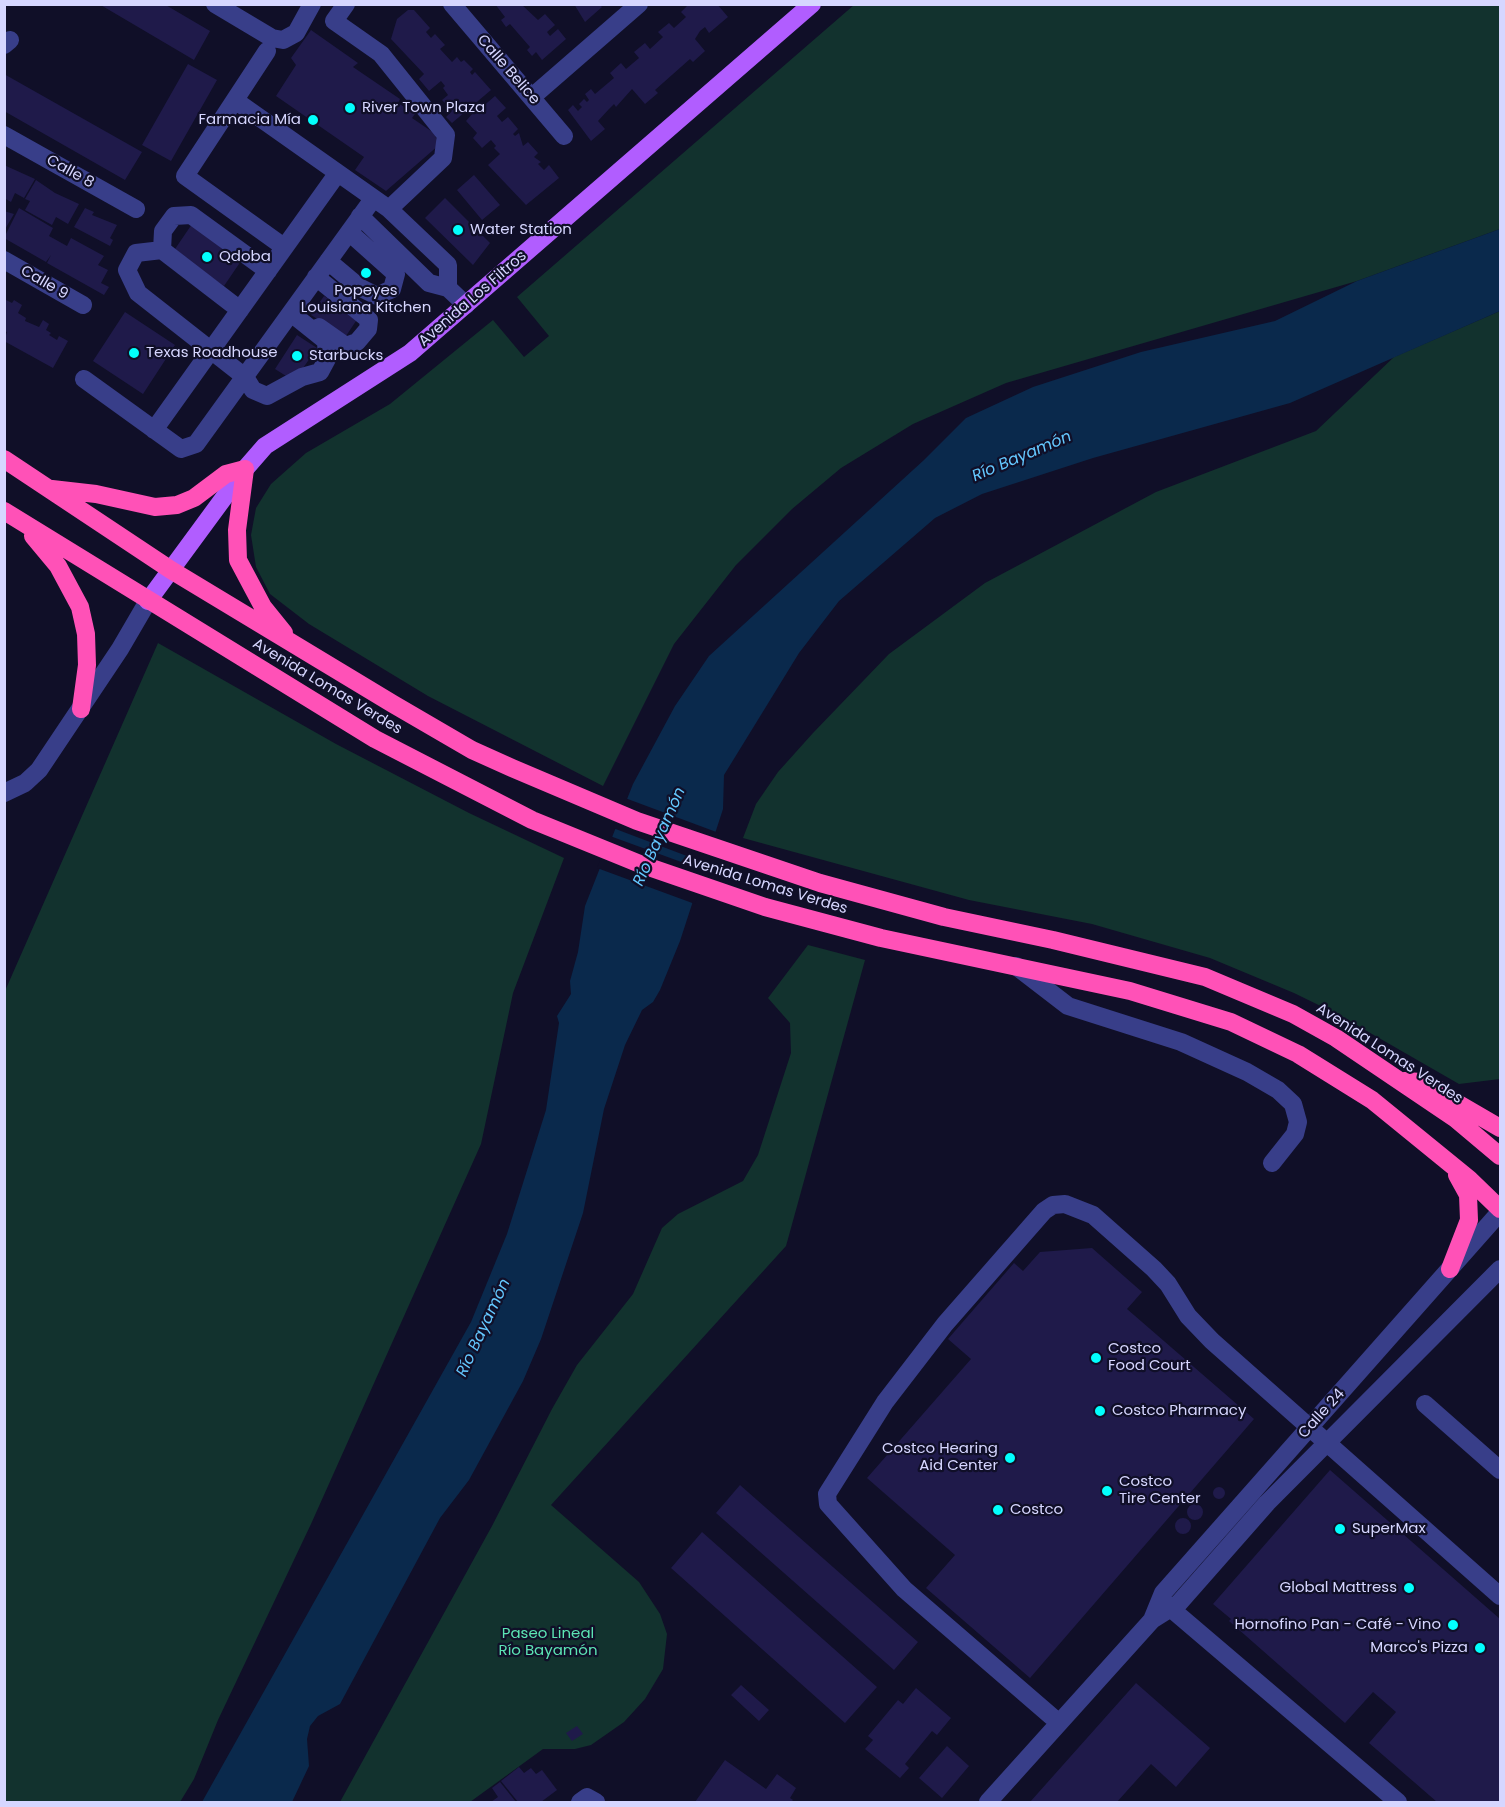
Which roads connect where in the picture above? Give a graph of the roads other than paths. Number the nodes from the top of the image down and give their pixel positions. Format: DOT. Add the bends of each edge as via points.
graph roads {
  1 [pos="215,4"];
  2 [pos="312,4"];
  3 [pos="346,4"];
  4 [pos="452,4"];
  5 [pos="639,4"];
  6 [pos="812,4"];
  7 [pos="267,51"];
  8 [pos="532,97"];
  9 [pos="236,101"];
  10 [pos="4,135"];
  11 [pos="564,136"];
  12 [pos="337,174"];
  13 [pos="373,199"];
  14 [pos="136,209"];
  15 [pos="389,209"];
  16 [pos="360,216"];
  17 [pos="349,232"];
  18 [pos="284,248"];
  19 [pos="162,250"];
  20 [pos="4,260"];
  21 [pos="328,261"];
  22 [pos="268,271"];
  23 [pos="316,277"];
  24 [pos="448,288"];
  25 [pos="83,305"];
  26 [pos="466,305"];
  27 [pos="240,310"];
  28 [pos="293,310"];
  29 [pos="211,351"];
  30 [pos="245,377"];
  31 [pos="84,379"];
  32 [pos="154,430"];
  33 [pos="4,459"];
  34 [pos="245,469"];
  35 [pos="51,489"];
  36 [pos="4,511"];
  37 [pos="23,523"];
  38 [pos="171,570"];
  39 [pos="148,601"];
  40 [pos="290,641"];
  41 [pos="81,709"];
  42 [pos="4,793"];
  43 [pos="1016,966"];
  44 [pos="1400,1081"];
  45 [pos="1500,1128"];
  46 [pos="1500,1156"];
  47 [pos="1272,1163"];
  48 [pos="1452,1166"];
  49 [pos="1500,1211"];
  50 [pos="1450,1269"];
  51 [pos="1500,1269"];
  52 [pos="1425,1404"];
  53 [pos="1309,1428"];
  54 [pos="1327,1443"];
  55 [pos="1499,1466"];
  56 [pos="1500,1596"];
  57 [pos="1166,1603"];
  58 [pos="1058,1722"];
  59 [pos="988,1803"];
  60 [pos="1398,1803"];
  1 -- 2 [label="street" via="272,38 283,40 296,33"];
  3 -- 15 [label="street" via="334,21 381,54 446,135 443,158"];
  4 -- 8 [label="street, Calle Belice"];
  5 -- 8 [label="street"];
  6 -- 26 [label="main road, Avenida Los Filtros"];
  7 -- 9 [label="street"];
  8 -- 11 [label="street, Calle Belice"];
  9 -- 12 [label="street"];
  9 -- 18 [label="street" via="185,176"];
  10 -- 14 [label="street, Calle 8"];
  12 -- 13 [label="street"];
  12 -- 18 [label="street"];
  13 -- 15 [label="street"];
  13 -- 16 [label="street"];
  15 -- 24 [label="street" via="448,265"];
  16 -- 17 [label="street"];
  16 -- 24 [label="street" via="429,283"];
  17 -- 21 [label="street"];
  17 -- 21 [label="street" via="396,274 392,289 376,296"];
  18 -- 22 [label="street"];
  19 -- 22 [label="street" via="163,231 174,216 190,215"];
  19 -- 27 [label="street"];
  19 -- 29 [label="street" via="136,253 127,270 138,292"];
  20 -- 25 [label="street, Calle 9"];
  21 -- 23 [label="street"];
  22 -- 27 [label="street"];
  23 -- 28 [label="street"];
  23 -- 28 [label="street" via="369,320 368,329 357,342 346,346"];
  24 -- 26 [label="street"];
  26 -- 34 [label="main road, Avenida Los Filtros" via="410,353 265,446"];
  27 -- 29 [label="street"];
  28 -- 30 [label="street"];
  28 -- 30 [label="street" via="326,341 327,359 320,372 267,396 253,390"];
  29 -- 30 [label="street"];
  29 -- 32 [label="street"];
  30 -- 32 [label="street" via="196,444 181,449"];
  31 -- 32 [label="street"];
  33 -- 35 [label="highway, Avenida Lomas Verdes"];
  34 -- 35 [label="highway" via="226,474 194,498 177,505 155,507"];
  34 -- 38 [label="main road, Avenida Los Filtros"];
  34 -- 40 [label="highway" via="237,530 238,560 263,607"];
  35 -- 38 [label="highway, Avenida Lomas Verdes"];
  36 -- 37 [label="highway, Avenida Lomas Verdes"];
  37 -- 39 [label="highway, Avenida Lomas Verdes"];
  37 -- 41 [label="highway" via="58,566 80,607 87,665"];
  38 -- 39 [label="main road, Avenida Los Filtros"];
  38 -- 40 [label="highway, Avenida Lomas Verdes"];
  39 -- 41 [label="street"];
  39 -- 43 [label="highway, Avenida Lomas Verdes" via="375,739 532,820 640,864 765,907 881,938"];
  40 -- 44 [label="highway, Avenida Lomas Verdes" via="472,750 543,783 687,840 820,883 944,917 1205,977 1293,1014"];
  41 -- 42 [label="street" via="39,770 25,783"];
  43 -- 47 [label="street" via="1068,1006 1181,1042 1278,1090 1293,1104 1299,1122 1295,1134"];
  43 -- 48 [label="highway, Avenida Lomas Verdes" via="1162,999 1265,1037 1372,1100"];
  44 -- 45 [label="highway" via="1422,1082"];
  44 -- 46 [label="highway, Avenida Lomas Verdes" via="1456,1119"];
  48 -- 49 [label="highway, Avenida Lomas Verdes"];
  48 -- 50 [label="highway" via="1468,1195 1469,1220"];
  49 -- 50 [label="street, Calle 24"];
  50 -- 53 [label="street, Calle 24"];
  51 -- 54 [label="street, Calle 24"];
  52 -- 55 [label="street"];
  53 -- 54 [label="street"];
  53 -- 57 [label="street, Calle 24"];
  53 -- 58 [label="street" via="1212,1341 1188,1316 1154,1269 1093,1215 1072,1206 1053,1205 1044,1211 945,1324 846,1460 827,1494 828,1504 904,1589"];
  54 -- 56 [label="street"];
  54 -- 57 [label="street, Calle 24" via="1267,1503 1179,1603"];
  57 -- 58 [label="street, Calle 24"];
  57 -- 60 [label="street"];
  58 -- 59 [label="street, Calle 24"];
}
